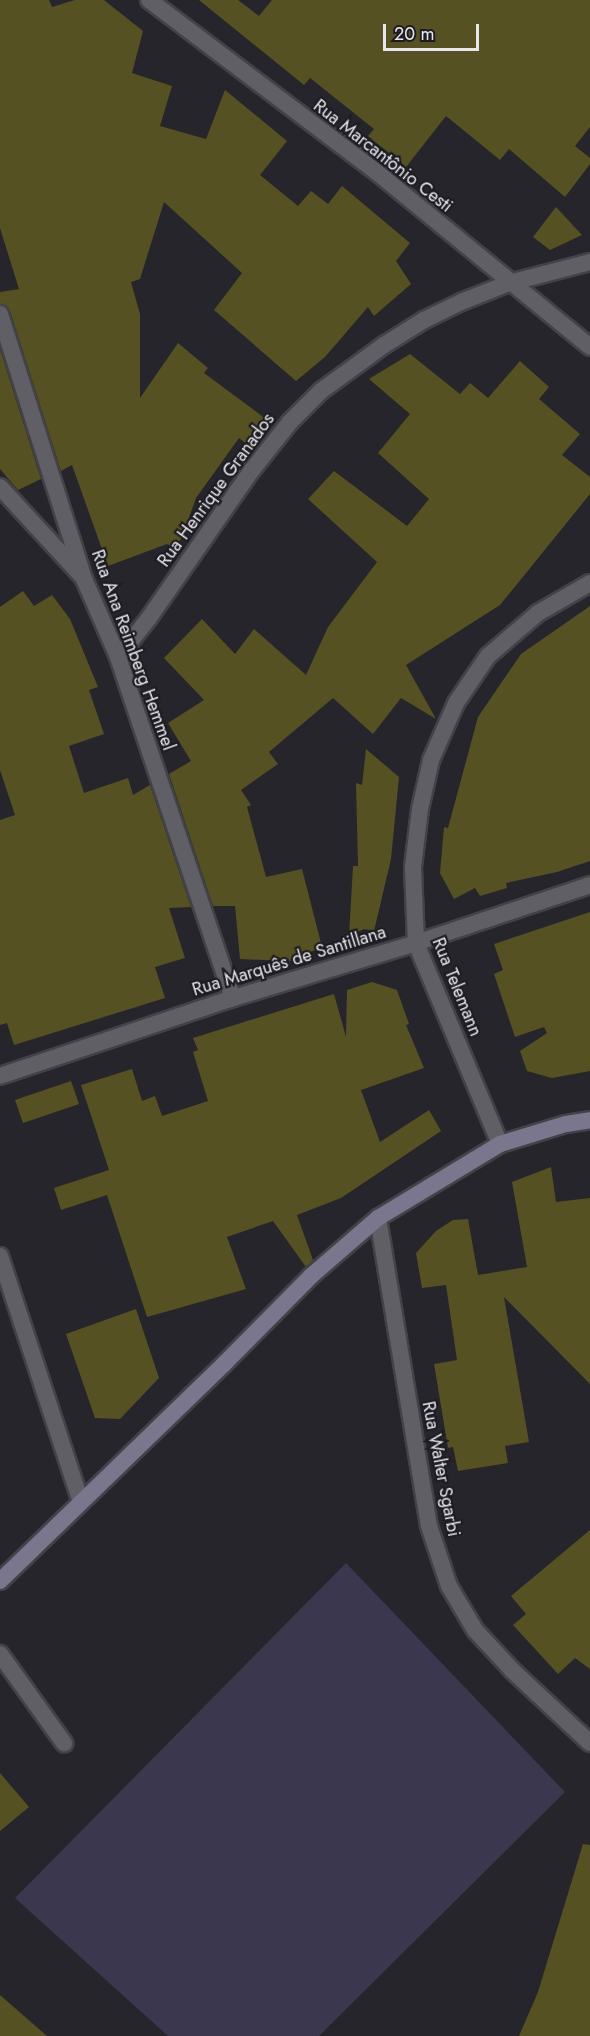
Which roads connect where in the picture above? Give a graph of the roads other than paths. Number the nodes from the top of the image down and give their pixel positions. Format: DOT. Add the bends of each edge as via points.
graph roads {
  1 [pos="149,0"];
  2 [pos="590,262"];
  3 [pos="509,283"];
  4 [pos="0,314"];
  5 [pos="590,347"];
  6 [pos="0,487"];
  7 [pos="84,579"];
  8 [pos="590,583"];
  9 [pos="118,657"];
  10 [pos="590,885"];
  11 [pos="416,943"];
  12 [pos="233,998"];
  13 [pos="0,1076"];
  14 [pos="590,1120"];
  15 [pos="500,1144"];
  16 [pos="378,1218"];
  17 [pos="0,1256"];
  18 [pos="81,1502"];
  19 [pos="0,1581"];
  20 [pos="0,1654"];
  21 [pos="64,1743"];
  22 [pos="590,1743"];
  1 -- 3 [label="street, Rua Marcantônio Cesti" via="374,170"];
  2 -- 3 [label="street, Rua Henrique Granados"];
  3 -- 5 [label="street, Rua Marcantônio Cesti"];
  3 -- 9 [label="street, Rua Henrique Granados" via="424,320 321,391 252,470"];
  4 -- 7 [label="street, Rua Ana Reimberg Hemmel"];
  6 -- 7 [label="street"];
  7 -- 9 [label="street, Rua Ana Reimberg Hemmel"];
  8 -- 11 [label="street, Rua Telemann" via="538,613 488,656 456,703 431,760 420,809 413,867"];
  9 -- 12 [label="street, Rua Ana Reimberg Hemmel"];
  10 -- 11 [label="street, Rua Marquês de Santillana"];
  11 -- 12 [label="street, Rua Marquês de Santillana"];
  11 -- 15 [label="street, Rua Telemann"];
  12 -- 13 [label="street, Rua Marquês de Santillana"];
  14 -- 15 [label="main road"];
  15 -- 16 [label="main road"];
  16 -- 18 [label="main road" via="311,1276"];
  16 -- 22 [label="street, Rua Walter Sgarbi" via="429,1526 449,1586 475,1630"];
  17 -- 18 [label="street"];
  18 -- 19 [label="main road"];
  20 -- 21 [label="street"];
}
